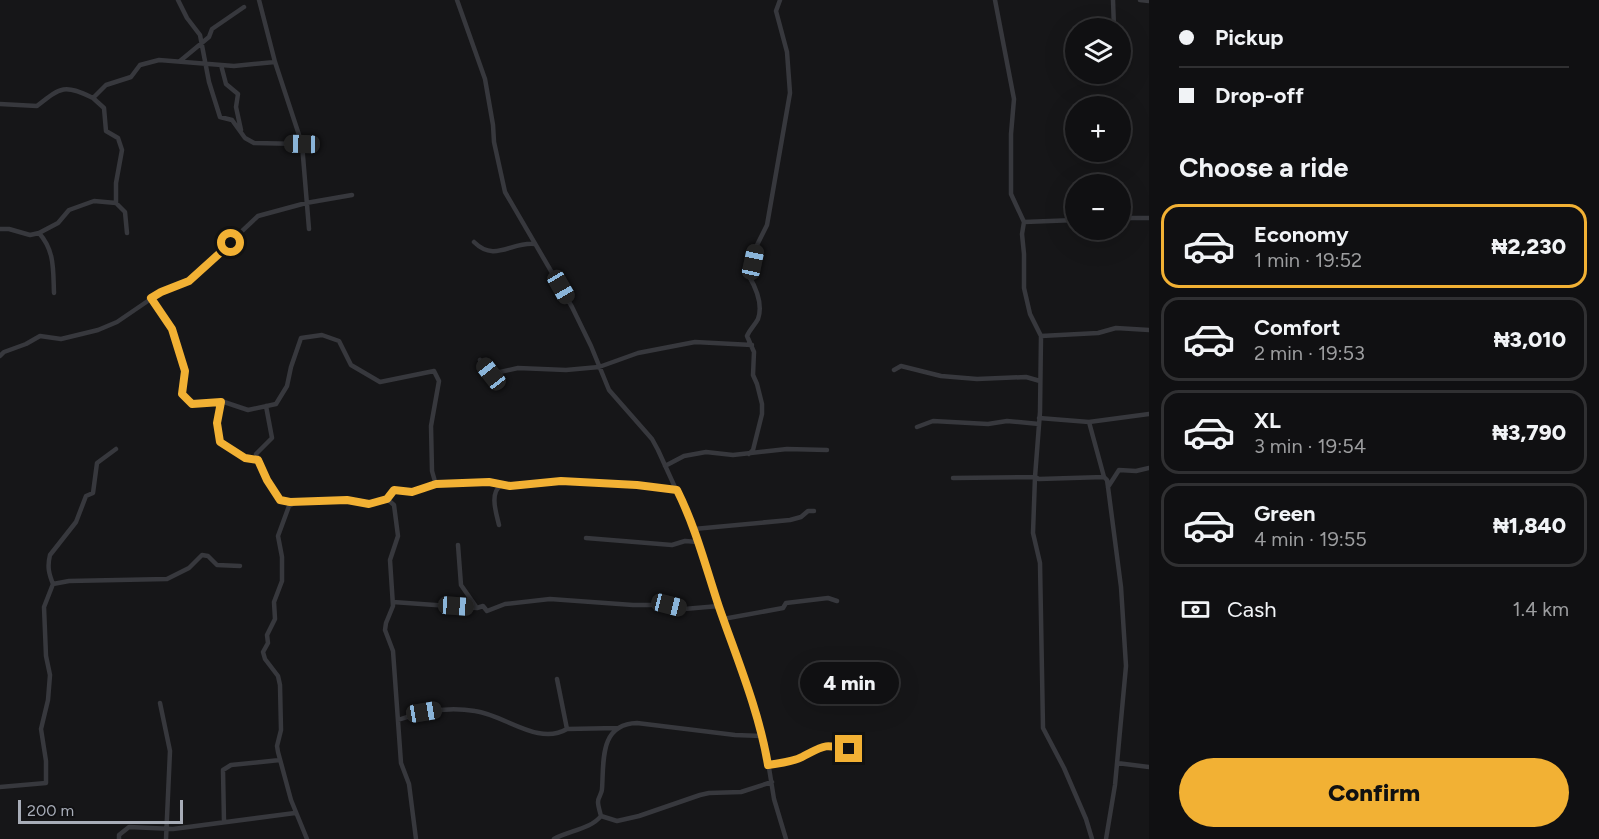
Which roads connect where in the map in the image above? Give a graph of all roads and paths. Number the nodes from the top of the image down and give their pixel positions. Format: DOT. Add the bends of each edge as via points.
graph roads {
  1 [pos="178,0"];
  2 [pos="259,0"];
  3 [pos="457,0"];
  4 [pos="780,0"];
  5 [pos="995,0"];
  6 [pos="1113,0"];
  7 [pos="1140,0"];
  8 [pos="1149,1"];
  9 [pos="244,7"];
  10 [pos="1114,18"];
  11 [pos="201,43"];
  12 [pos="180,62"];
  13 [pos="275,62"];
  14 [pos="206,63"];
  15 [pos="221,64"];
  16 [pos="93,98"];
  17 [pos="0,104"];
  18 [pos="243,134"];
  19 [pos="302,144"];
  20 [pos="352,195"];
  21 [pos="116,203"];
  22 [pos="306,203"];
  23 [pos="1131,218"];
  24 [pos="1149,218"];
  25 [pos="1065,220"];
  26 [pos="1024,222"];
  27 [pos="0,229"];
  28 [pos="309,229"];
  29 [pos="39,233"];
  30 [pos="127,233"];
  31 [pos="474,242"];
  32 [pos="535,244"];
  33 [pos="54,293"];
  34 [pos="151,298"];
  35 [pos="1149,330"];
  36 [pos="1041,336"];
  37 [pos="752,345"];
  38 [pos="0,356"];
  39 [pos="480,360"];
  40 [pos="599,367"];
  41 [pos="894,370"];
  42 [pos="1040,381"];
  43 [pos="221,402"];
  44 [pos="266,406"];
  45 [pos="1149,414"];
  46 [pos="1039,421"];
  47 [pos="1089,422"];
  48 [pos="916,427"];
  49 [pos="755,443"];
  50 [pos="116,449"];
  51 [pos="827,450"];
  52 [pos="764,452"];
  53 [pos="749,454"];
  54 [pos="258,460"];
  55 [pos="665,466"];
  56 [pos="1149,468"];
  57 [pos="1035,477"];
  58 [pos="1104,477"];
  59 [pos="953,478"];
  60 [pos="436,484"];
  61 [pos="502,484"];
  62 [pos="1108,487"];
  63 [pos="677,490"];
  64 [pos="387,499"];
  65 [pos="296,502"];
  66 [pos="814,511"];
  67 [pos="499,525"];
  68 [pos="694,529"];
  69 [pos="586,538"];
  70 [pos="698,542"];
  71 [pos="458,545"];
  72 [pos="240,566"];
  73 [pos="53,584"];
  74 [pos="837,601"];
  75 [pos="393,602"];
  76 [pos="719,606"];
  77 [pos="477,608"];
  78 [pos="723,619"];
  79 [pos="556,679"];
  80 [pos="160,703"];
  81 [pos="398,720"];
  82 [pos="618,728"];
  83 [pos="567,729"];
  84 [pos="762,736"];
  85 [pos="861,754"];
  86 [pos="280,760"];
  87 [pos="1117,763"];
  88 [pos="768,765"];
  89 [pos="1149,767"];
  90 [pos="771,782"];
  91 [pos="0,787"];
  92 [pos="295,813"];
  93 [pos="601,816"];
  94 [pos="224,822"];
  95 [pos="166,829"];
  96 [pos="119,839"];
  97 [pos="166,839"];
  98 [pos="307,839"];
  99 [pos="416,839"];
  100 [pos="554,839"];
  101 [pos="786,839"];
  102 [pos="1092,839"];
  103 [pos="1106,839"];
  1 -- 11 [label="street"];
  2 -- 13 [label="street"];
  3 -- 32 [label="street" via="485,80 505,192"];
  4 -- 37 [label="street" via="776,11 787,52 790,93 767,225 756,247 749,276 758,294 758,319 747,336"];
  5 -- 26 [label="street" via="1014,99 1011,194"];
  6 -- 10 [label="street"];
  7 -- 8 [label="street"];
  9 -- 11 [label="street" via="212,28"];
  11 -- 12 [label="street"];
  11 -- 14 [label="street"];
  12 -- 14 [label="street"];
  12 -- 16 [label="street" via="159,60 140,65 131,77 106,85"];
  13 -- 15 [label="street"];
  13 -- 19 [label="street"];
  14 -- 15 [label="street"];
  14 -- 18 [label="street" via="220,117 232,120"];
  15 -- 18 [label="street" via="226,84 238,94 236,107"];
  16 -- 17 [label="street" via="76,90 57,90 37,106"];
  16 -- 21 [label="street" via="104,108 106,131 118,138 122,150"];
  18 -- 19 [label="street" via="254,143"];
  19 -- 22 [label="street"];
  20 -- 22 [label="street"];
  21 -- 29 [label="street" via="93,201 69,210 58,223"];
  21 -- 30 [label="street" via="125,212"];
  22 -- 28 [label="street"];
  22 -- 34 [label="street" via="258,216 189,281"];
  23 -- 24 [label="street"];
  25 -- 26 [label="street"];
  26 -- 36 [label="street" via="1024,288 1030,314"];
  27 -- 29 [label="street"];
  29 -- 33 [label="street" via="48,244"];
  31 -- 32 [label="street" via="490,251"];
  32 -- 40 [label="street" via="572,307"];
  34 -- 38 [label="street" via="98,330 61,339 40,336"];
  34 -- 43 [label="street" via="172,329 185,371 182,394 192,404"];
  35 -- 36 [label="street" via="1116,328 1098,333"];
  36 -- 42 [label="street"];
  37 -- 40 [label="street" via="695,342 638,353"];
  37 -- 49 [label="street" via="753,375 762,404"];
  39 -- 40 [label="street" via="491,374 518,368"];
  40 -- 55 [label="street" via="609,390 652,439"];
  41 -- 42 [label="street" via="901,366 941,376 1026,377"];
  42 -- 46 [label="street"];
  43 -- 44 [label="street" via="249,410"];
  43 -- 54 [label="street" via="217,423 220,442 245,458"];
  44 -- 54 [label="street" via="272,438 256,454"];
  44 -- 60 [label="street" via="276,404 287,386 301,338 322,335 339,341 351,365 380,382 434,371 439,381 432,426 432,471"];
  45 -- 47 [label="street"];
  46 -- 47 [label="street"];
  46 -- 48 [label="street" via="933,421"];
  46 -- 57 [label="street"];
  47 -- 58 [label="street"];
  49 -- 52 [label="street"];
  49 -- 53 [label="street"];
  50 -- 73 [label="street" via="97,464 93,493 86,496 76,522 50,555 47,569"];
  51 -- 52 [label="street"];
  52 -- 53 [label="street"];
  53 -- 55 [label="street" via="706,452 684,456"];
  54 -- 65 [label="street" via="280,500"];
  55 -- 63 [label="street"];
  56 -- 62 [label="street" via="1119,470"];
  57 -- 58 [label="street"];
  57 -- 59 [label="street"];
  57 -- 102 [label="street" via="1043,728 1064,768"];
  58 -- 62 [label="street"];
  60 -- 61 [label="street"];
  60 -- 64 [label="street" via="412,492 394,490"];
  61 -- 63 [label="street" via="561,481"];
  61 -- 67 [label="street" via="494,497"];
  62 -- 87 [label="street" via="1126,666"];
  63 -- 68 [label="street"];
  64 -- 65 [label="street" via="369,504 347,500"];
  64 -- 75 [label="street" via="394,505 398,536 390,560"];
  65 -- 86 [label="street" via="289,506 278,536 282,581 274,602 275,619 263,652 280,685"];
  66 -- 68 [label="street" via="790,520"];
  68 -- 70 [label="street"];
  69 -- 70 [label="street" via="672,545"];
  70 -- 76 [label="street"];
  71 -- 77 [label="street" via="461,585"];
  72 -- 73 [label="street" via="217,565 202,555 189,568 167,579"];
  73 -- 91 [label="street" via="44,607 50,675 41,729 46,783"];
  74 -- 78 [label="street" via="828,598 786,603 783,608"];
  75 -- 77 [label="street"];
  75 -- 81 [label="street" via="386,630 393,651"];
  76 -- 77 [label="street" via="684,609 550,599 505,604 487,611 483,606"];
  76 -- 78 [label="street"];
  78 -- 84 [label="street"];
  79 -- 83 [label="street"];
  80 -- 95 [label="street" via="170,751"];
  81 -- 83 [label="street" via="424,712 462,710 498,717 514,727 541,734 552,735"];
  81 -- 99 [label="street" via="401,763 409,784"];
  82 -- 83 [label="street"];
  82 -- 84 [label="street" via="637,723"];
  82 -- 93 [label="street" via="606,744 603,792 598,800"];
  84 -- 88 [label="street"];
  85 -- 88 [label="street" via="829,745 801,758"];
  86 -- 92 [label="street"];
  86 -- 94 [label="street" via="231,765 224,771"];
  87 -- 89 [label="street"];
  87 -- 103 [label="street"];
  88 -- 90 [label="street"];
  90 -- 93 [label="street" via="741,792 700,795 616,821"];
  90 -- 101 [label="street"];
  92 -- 94 [label="street"];
  92 -- 98 [label="street"];
  93 -- 100 [label="street" via="595,823"];
  94 -- 95 [label="street"];
  95 -- 96 [label="street" via="129,827"];
  95 -- 97 [label="street"];
}
